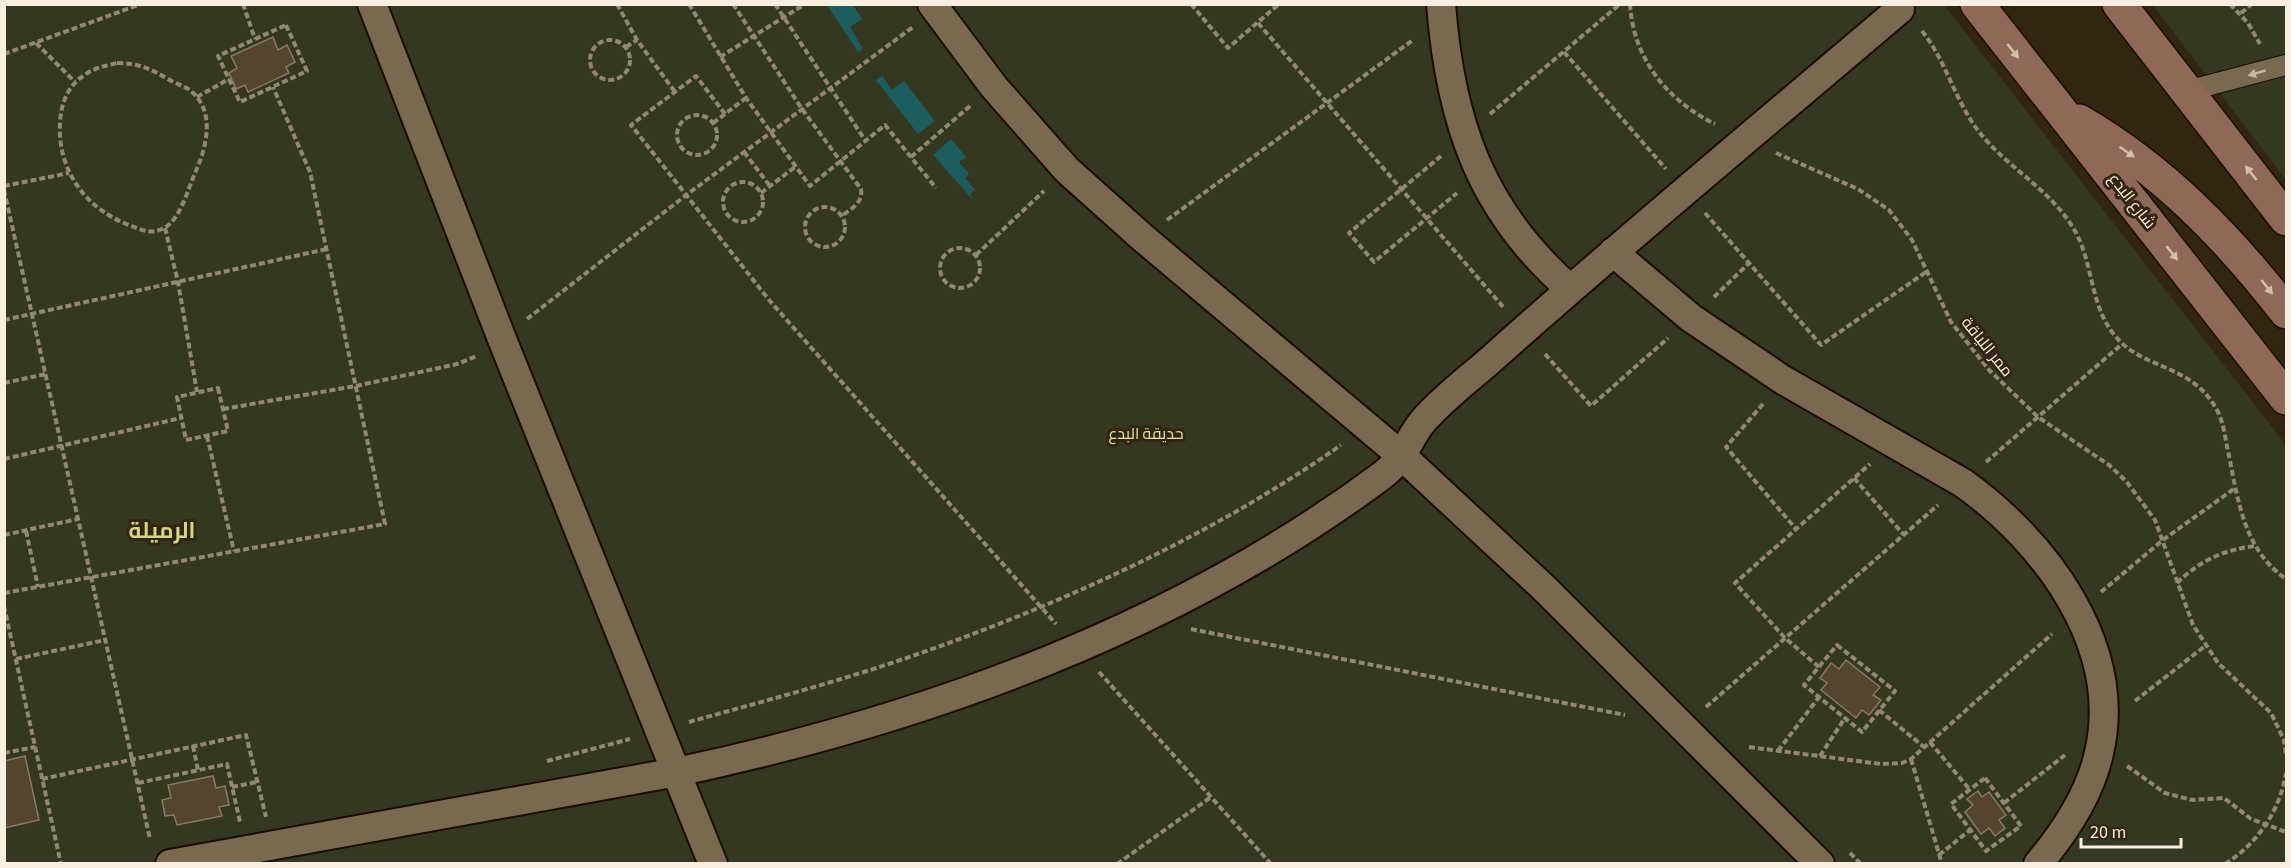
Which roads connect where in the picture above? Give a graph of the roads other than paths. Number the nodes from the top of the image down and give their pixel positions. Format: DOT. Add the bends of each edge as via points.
graph roads {
  1 [pos="372,4"];
  2 [pos="932,4"];
  3 [pos="1977,4"];
  4 [pos="2119,4"];
  5 [pos="1900,9"];
  6 [pos="1442,12"];
  7 [pos="2286,64"];
  8 [pos="2187,91"];
  9 [pos="2059,110"];
  10 [pos="2286,219"];
  11 [pos="1613,252"];
  12 [pos="1570,289"];
  13 [pos="2286,312"];
  14 [pos="2286,398"];
  15 [pos="1403,457"];
  16 [pos="676,772"];
  17 [pos="160,854"];
  18 [pos="713,864"];
  19 [pos="1820,864"];
  20 [pos="2038,864"];
  1 -- 16 [label="street"];
  2 -- 15 [label="street" via="987,78 1067,170"];
  3 -- 9 [label="main road, شارع البدع, one-way"];
  4 -- 8 [label="main road"];
  5 -- 11 [label="street"];
  6 -- 12 [label="street" via="1448,79 1472,154 1510,224 1548,270"];
  7 -- 8 [label="lane, one-way"];
  10 -- 8 [label="main road, one-way"];
  9 -- 13 [label="main road, one-way" via="2105,136 2188,200 2225,237"];
  9 -- 14 [label="main road, شارع البدع, one-way"];
  11 -- 12 [label="street"];
  11 -- 20 [label="street" via="1691,318 1783,380 1963,483 1999,510 2054,573 2078,612 2099,672 2103,699 2099,753 2078,806"];
  12 -- 15 [label="street" via="1425,418"];
  15 -- 16 [label="street" via="1378,479 1240,568 1077,648 999,681 870,724 759,755"];
  15 -- 19 [label="street" via="1545,589"];
  16 -- 17 [label="street" via="273,845"];
  16 -- 18 [label="street"];
}
